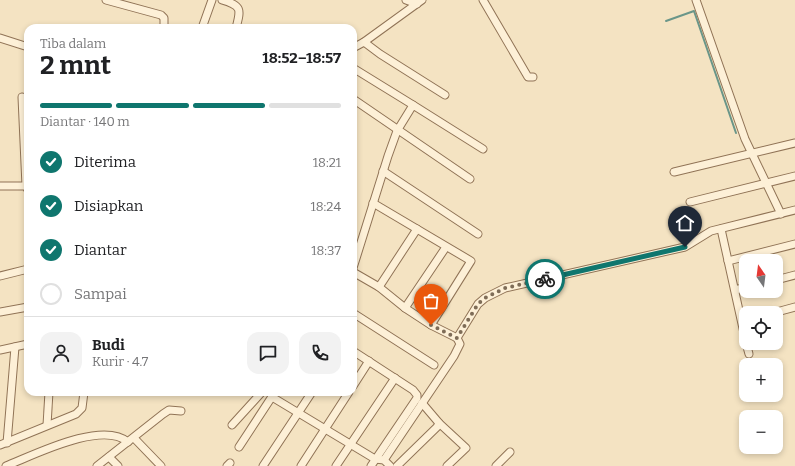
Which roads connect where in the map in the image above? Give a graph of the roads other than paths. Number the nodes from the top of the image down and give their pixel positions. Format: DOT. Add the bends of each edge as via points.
graph roads {
  1 [pos="106,0"];
  2 [pos="212,0"];
  3 [pos="222,0"];
  4 [pos="406,0"];
  5 [pos="483,0"];
  6 [pos="696,0"];
  7 [pos="420,2"];
  8 [pos="164,24"];
  9 [pos="203,24"];
  10 [pos="237,24"];
  11 [pos="0,38"];
  12 [pos="364,42"];
  13 [pos="24,46"];
  14 [pos="357,46"];
  15 [pos="357,70"];
  16 [pos="533,77"];
  17 [pos="445,95"];
  18 [pos="22,96"];
  19 [pos="357,103"];
  20 [pos="413,105"];
  21 [pos="397,131"];
  22 [pos="24,133"];
  23 [pos="795,143"];
  24 [pos="483,150"];
  25 [pos="752,153"];
  26 [pos="383,171"];
  27 [pos="674,172"];
  28 [pos="795,176"];
  29 [pos="470,179"];
  30 [pos="766,183"];
  31 [pos="0,186"];
  32 [pos="24,188"];
  33 [pos="690,202"];
  34 [pos="374,203"];
  35 [pos="795,210"];
  36 [pos="781,214"];
  37 [pos="417,229"];
  38 [pos="721,229"];
  39 [pos="478,234"];
  40 [pos="795,244"];
  41 [pos="446,247"];
  42 [pos="728,261"];
  43 [pos="357,262"];
  44 [pos="24,270"];
  45 [pos="357,275"];
  46 [pos="795,275"];
  47 [pos="0,276"];
  48 [pos="783,278"];
  49 [pos="379,287"];
  50 [pos="739,289"];
  51 [pos="735,290"];
  52 [pos="740,306"];
  53 [pos="795,307"];
  54 [pos="24,308"];
  55 [pos="405,308"];
  56 [pos="783,310"];
  57 [pos="0,312"];
  58 [pos="357,316"];
  59 [pos="431,325"];
  60 [pos="457,338"];
  61 [pos="24,345"];
  62 [pos="15,347"];
  63 [pos="0,350"];
  64 [pos="748,350"];
  65 [pos="357,354"];
  66 [pos="749,354"];
  67 [pos="369,361"];
  68 [pos="434,365"];
  69 [pos="395,378"];
  70 [pos="357,380"];
  71 [pos="49,396"];
  72 [pos="84,396"];
  73 [pos="258,396"];
  74 [pos="273,396"];
  75 [pos="277,396"];
  76 [pos="309,396"];
  77 [pos="346,396"];
  78 [pos="422,403"];
  79 [pos="181,411"];
  80 [pos="299,412"];
  81 [pos="439,423"];
  82 [pos="47,425"];
  83 [pos="232,425"];
  84 [pos="325,429"];
  85 [pos="131,440"];
  86 [pos="3,444"];
  87 [pos="350,445"];
  88 [pos="239,447"];
  89 [pos="510,452"];
  90 [pos="109,456"];
  91 [pos="375,459"];
  92 [pos="384,460"];
  93 [pos="6,466"];
  94 [pos="97,466"];
  95 [pos="118,466"];
  96 [pos="161,466"];
  97 [pos="263,466"];
  98 [pos="301,466"];
  99 [pos="336,466"];
  100 [pos="371,466"];
  101 [pos="390,466"];
  102 [pos="397,466"];
  103 [pos="447,466"];
  104 [pos="496,466"];
  1 -- 8 [label="street" via="161,15"];
  2 -- 9 [label="street"];
  3 -- 10 [label="street" via="238,7 240,11"];
  4 -- 7 [label="street"];
  5 -- 16 [label="street" via="528,77"];
  6 -- 25 [label="street"];
  7 -- 12 [label="street"];
  11 -- 13 [label="street"];
  12 -- 14 [label="street"];
  12 -- 17 [label="street"];
  15 -- 20 [label="street"];
  18 -- 22 [label="street"];
  19 -- 21 [label="street"];
  20 -- 21 [label="street"];
  20 -- 24 [label="street"];
  21 -- 26 [label="street"];
  21 -- 29 [label="street"];
  23 -- 25 [label="street"];
  25 -- 27 [label="street"];
  25 -- 30 [label="street"];
  26 -- 34 [label="street"];
  26 -- 39 [label="street"];
  28 -- 30 [label="street"];
  30 -- 33 [label="street"];
  30 -- 36 [label="street"];
  31 -- 32 [label="street"];
  34 -- 37 [label="street"];
  34 -- 43 [label="street"];
  35 -- 36 [label="street"];
  36 -- 38 [label="street"];
  37 -- 41 [label="street"];
  37 -- 49 [label="street"];
  38 -- 42 [label="street"];
  38 -- 60 [label="street" via="710,231 685,247 505,288 478,304"];
  40 -- 42 [label="street"];
  41 -- 55 [label="street"];
  41 -- 59 [label="street" via="471,261"];
  42 -- 51 [label="street"];
  44 -- 47 [label="street"];
  45 -- 49 [label="street"];
  46 -- 48 [label="street"];
  49 -- 55 [label="street"];
  50 -- 51 [label="street"];
  51 -- 52 [label="street"];
  53 -- 56 [label="street"];
  54 -- 57 [label="street"];
  55 -- 59 [label="street"];
  58 -- 68 [label="street"];
  59 -- 60 [label="street"];
  60 -- 78 [label="street" via="460,344 454,356"];
  61 -- 62 [label="street"];
  62 -- 63 [label="street"];
  62 -- 86 [label="street"];
  64 -- 66 [label="street"];
  65 -- 67 [label="street"];
  67 -- 69 [label="street"];
  67 -- 70 [label="street"];
  69 -- 87 [label="street"];
  69 -- 91 [label="street" via="416,392 417,398"];
  71 -- 82 [label="street"];
  72 -- 82 [label="street" via="80,411"];
  73 -- 83 [label="street"];
  74 -- 88 [label="street"];
  75 -- 80 [label="street"];
  76 -- 80 [label="street"];
  77 -- 84 [label="street"];
  78 -- 81 [label="street"];
  78 -- 92 [label="street"];
  79 -- 85 [label="street" via="169,410"];
  80 -- 84 [label="street"];
  80 -- 97 [label="street"];
  81 -- 102 [label="street"];
  81 -- 103 [label="street" via="466,448"];
  82 -- 86 [label="street"];
  84 -- 87 [label="street"];
  84 -- 98 [label="street"];
  85 -- 90 [label="street"];
  85 -- 93 [label="street" via="112,436 72,439"];
  85 -- 96 [label="street"];
  87 -- 91 [label="street"];
  87 -- 99 [label="street"];
  89 -- 104 [label="street"];
  90 -- 94 [label="street"];
  90 -- 95 [label="street"];
  91 -- 92 [label="street"];
  91 -- 100 [label="street"];
  92 -- 101 [label="street"];
}
